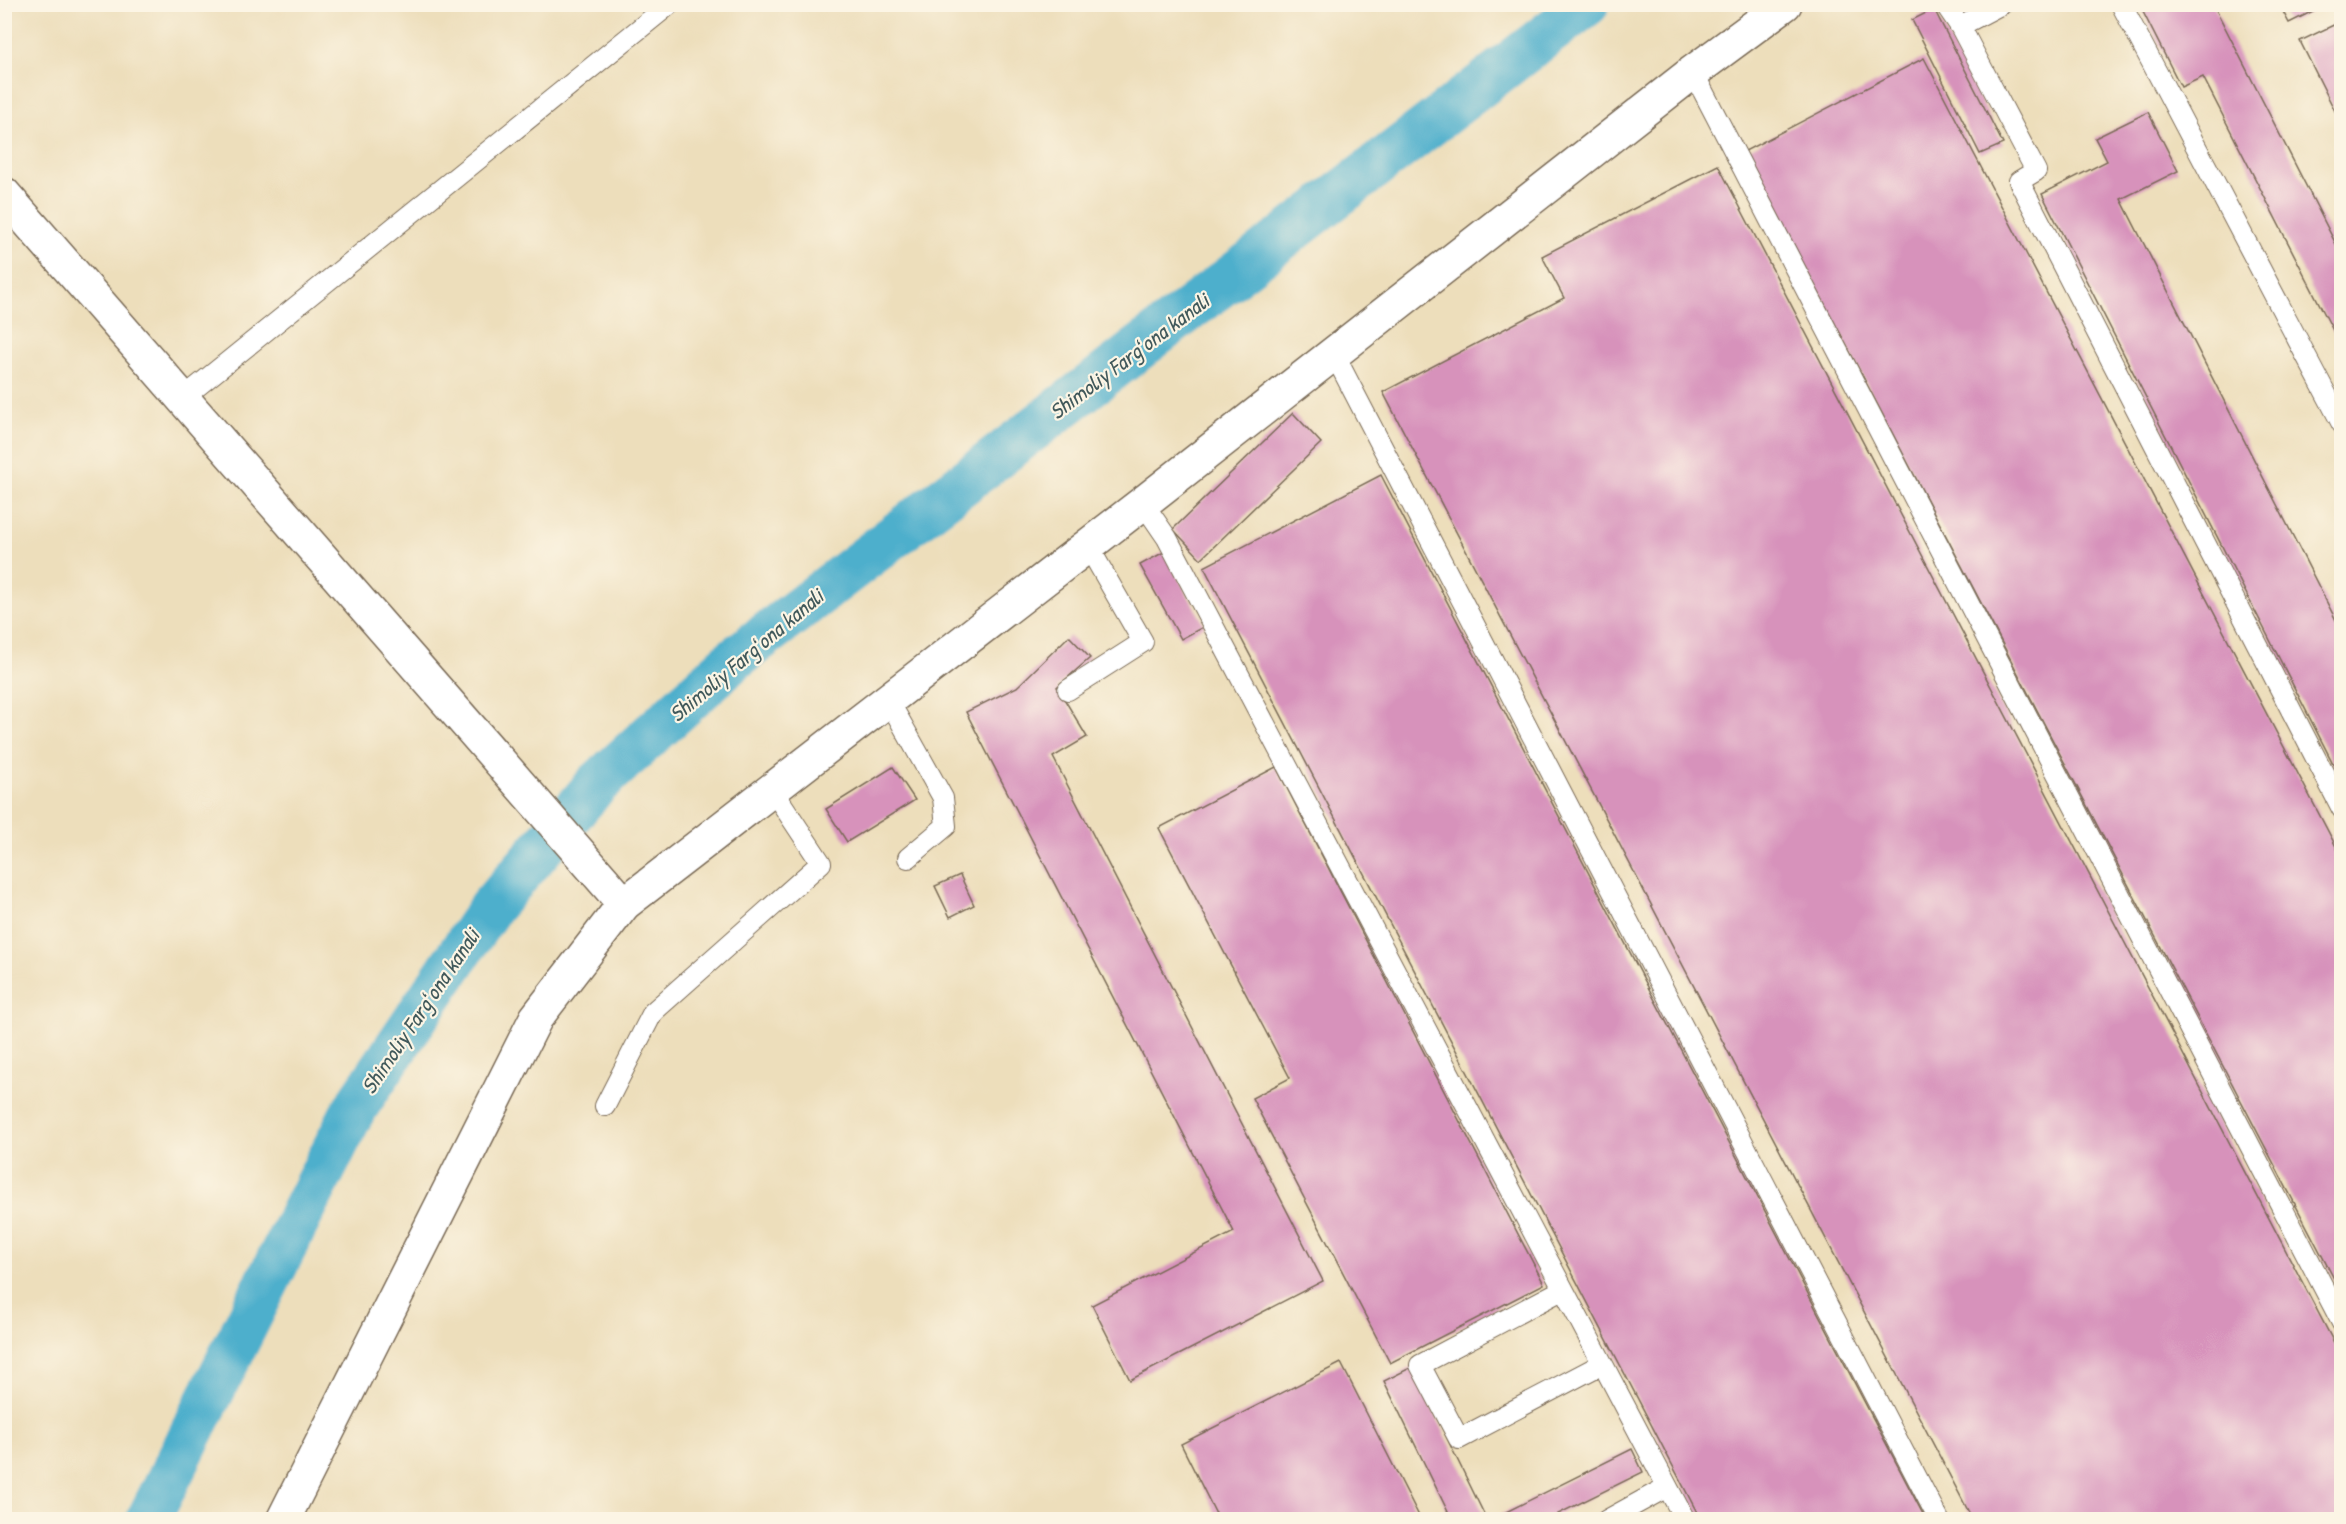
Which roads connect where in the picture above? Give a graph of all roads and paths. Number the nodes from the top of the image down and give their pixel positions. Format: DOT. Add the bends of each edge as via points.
graph roads {
  1 [pos="670,4"];
  2 [pos="1785,4"];
  3 [pos="1945,4"];
  4 [pos="2002,4"];
  5 [pos="2121,4"];
  6 [pos="1960,26"];
  7 [pos="1693,72"];
  8 [pos="4,194"];
  9 [pos="1333,352"];
  10 [pos="183,398"];
  11 [pos="2342,424"];
  12 [pos="1143,503"];
  13 [pos="1087,544"];
  14 [pos="1068,690"];
  15 [pos="889,701"];
  16 [pos="772,789"];
  17 [pos="2342,809"];
  18 [pos="908,858"];
  19 [pos="617,895"];
  20 [pos="605,1106"];
  21 [pos="1562,1290"];
  22 [pos="2342,1323"];
  23 [pos="1602,1364"];
  24 [pos="1667,1487"];
  25 [pos="283,1520"];
  26 [pos="1607,1520"];
  27 [pos="1684,1520"];
  28 [pos="1939,1520"];
  1 -- 10 [label="lane"];
  2 -- 7 [label="street"];
  3 -- 6 [label="lane"];
  4 -- 6 [label="lane"];
  5 -- 11 [label="lane"];
  6 -- 17 [label="lane" via="2036,171 2019,181"];
  7 -- 9 [label="street"];
  7 -- 22 [label="lane"];
  8 -- 10 [label="street"];
  9 -- 12 [label="street"];
  9 -- 28 [label="lane"];
  10 -- 19 [label="street"];
  12 -- 13 [label="street"];
  12 -- 21 [label="lane" via="1167,538"];
  13 -- 14 [label="lane" via="1143,642"];
  13 -- 15 [label="street"];
  15 -- 16 [label="street"];
  15 -- 18 [label="lane" via="943,798 946,826"];
  16 -- 19 [label="street"];
  16 -- 20 [label="lane" via="821,863 653,1012"];
  19 -- 25 [label="street" via="536,1018"];
  21 -- 23 [label="lane"];
  21 -- 23 [label="lane" via="1420,1365 1459,1440"];
  23 -- 24 [label="lane"];
  24 -- 26 [label="lane"];
  24 -- 27 [label="lane"];
}
